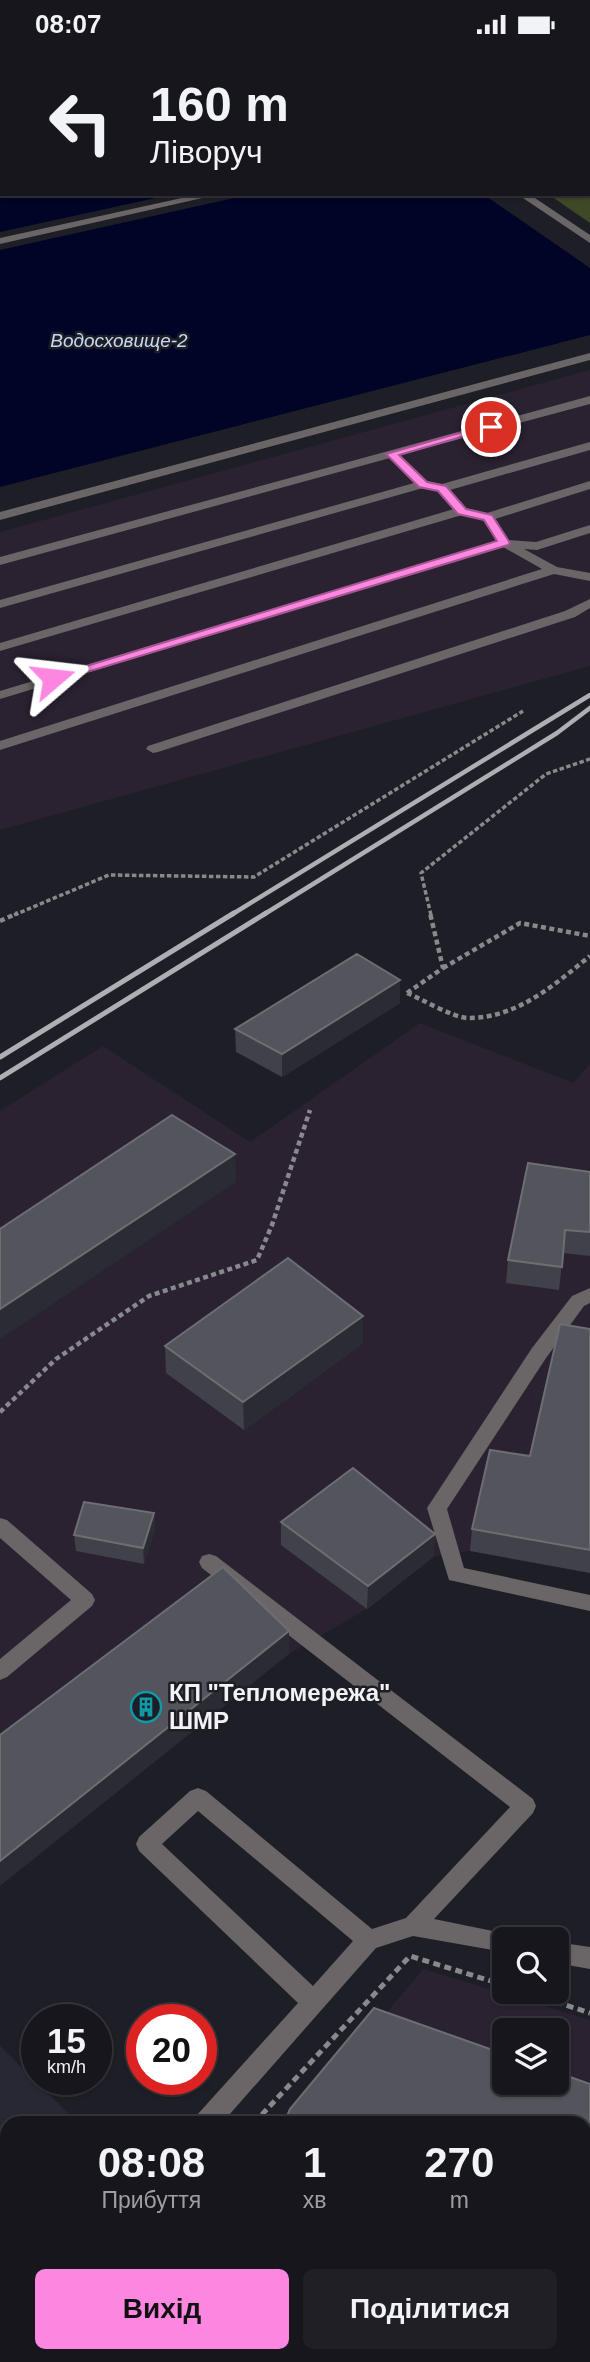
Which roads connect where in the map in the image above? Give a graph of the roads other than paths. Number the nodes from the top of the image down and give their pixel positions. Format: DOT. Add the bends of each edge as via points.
graph roads {
  1 [pos="206,196"];
  2 [pos="525,196"];
  3 [pos="590,240"];
  4 [pos="0,241"];
  5 [pos="590,356"];
  6 [pos="590,400"];
  7 [pos="590,446"];
  8 [pos="391,454"];
  9 [pos="423,484"];
  10 [pos="590,485"];
  11 [pos="442,488"];
  12 [pos="462,512"];
  13 [pos="0,516"];
  14 [pos="488,517"];
  15 [pos="590,529"];
  16 [pos="504,543"];
  17 [pos="0,561"];
  18 [pos="553,570"];
  19 [pos="590,577"];
  20 [pos="590,603"];
  21 [pos="0,604"];
  22 [pos="0,647"];
  23 [pos="0,695"];
  24 [pos="0,746"];
  25 [pos="153,749"];
  26 [pos="590,1295"];
  27 [pos="0,1526"];
  28 [pos="209,1563"];
  29 [pos="590,1603"];
  30 [pos="0,1671"];
  31 [pos="413,1926"];
  32 [pos="369,1940"];
  33 [pos="492,1940"];
  34 [pos="569,1954"];
  35 [pos="590,1958"];
  36 [pos="313,2002"];
  37 [pos="212,2116"];
  1 -- 4 [label="lane"];
  2 -- 3 [label="lane"];
  5 -- 13 [label="lane"];
  6 -- 8 [label="lane"];
  7 -- 11 [label="lane"];
  8 -- 9 [label="lane"];
  8 -- 17 [label="lane"];
  9 -- 11 [label="lane"];
  9 -- 21 [label="lane"];
  10 -- 14 [label="lane"];
  11 -- 12 [label="lane"];
  12 -- 14 [label="lane"];
  12 -- 22 [label="lane"];
  14 -- 16 [label="lane"];
  15 -- 16 [label="lane" via="537,547"];
  16 -- 18 [label="lane"];
  16 -- 23 [label="lane"];
  18 -- 19 [label="lane"];
  18 -- 24 [label="lane"];
  20 -- 25 [label="lane" via="570,614"];
  26 -- 29 [label="lane" via="578,1301 539,1353 437,1508 456,1574"];
  27 -- 30 [label="lane" via="85,1600"];
  28 -- 31 [label="lane" via="525,1806"];
  31 -- 32 [label="lane"];
  31 -- 33 [label="lane"];
  32 -- 36 [label="lane"];
  32 -- 36 [label="lane" via="198,1798 147,1844"];
  34 -- 35 [label="lane"];
  36 -- 37 [label="lane"];
}
